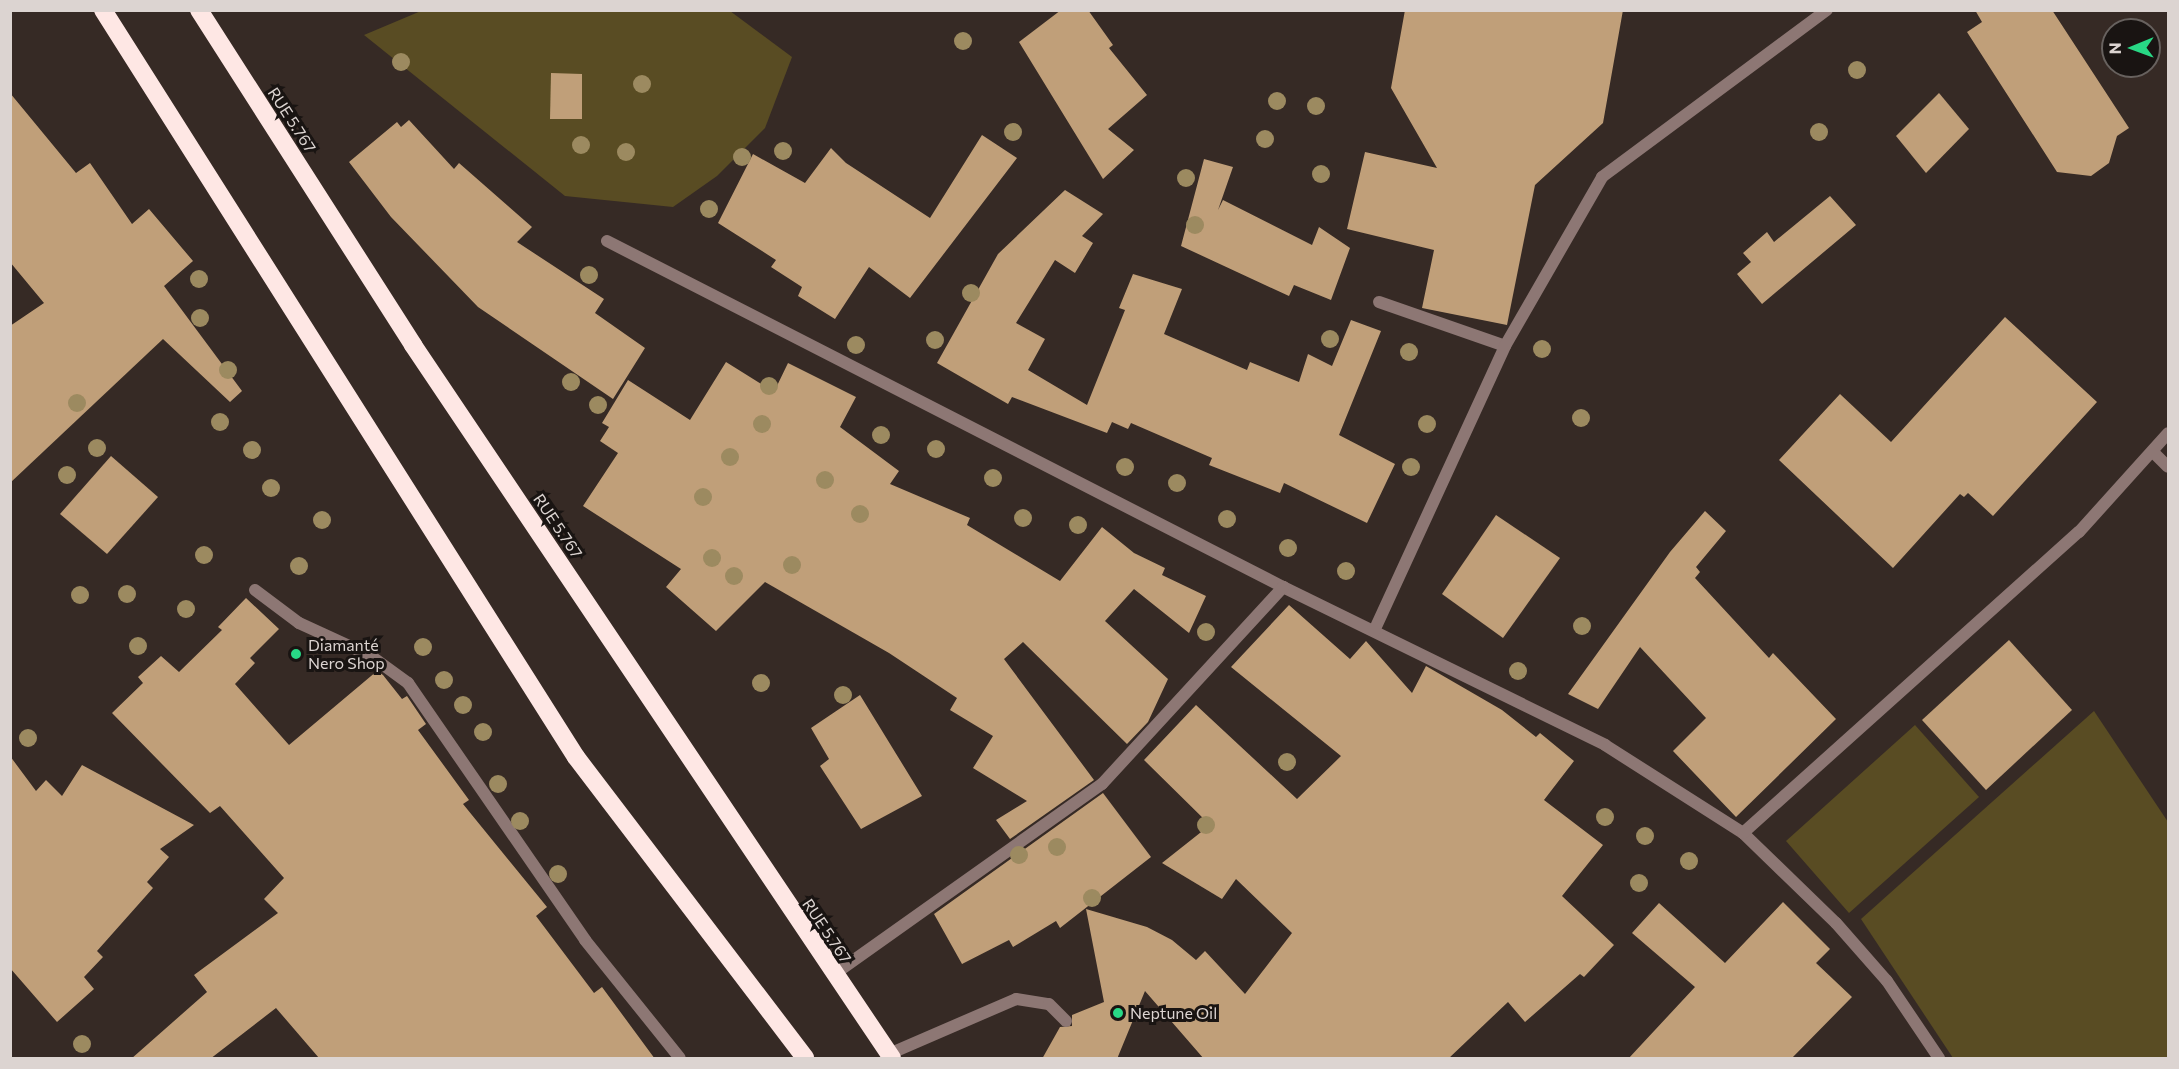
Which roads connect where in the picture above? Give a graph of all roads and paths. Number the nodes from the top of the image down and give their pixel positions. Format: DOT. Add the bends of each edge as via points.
graph roads {
  1 [pos="103,10"];
  2 [pos="199,10"];
  3 [pos="1827,10"];
  4 [pos="607,241"];
  5 [pos="1379,302"];
  6 [pos="1505,346"];
  7 [pos="2169,433"];
  8 [pos="2153,452"];
  9 [pos="2169,467"];
  10 [pos="1283,587"];
  11 [pos="255,590"];
  12 [pos="1374,631"];
  13 [pos="1743,833"];
  14 [pos="833,975"];
  15 [pos="1066,1021"];
  16 [pos="891,1056"];
  17 [pos="680,1059"];
  18 [pos="805,1059"];
  19 [pos="1939,1059"];
  1 -- 18 [label="highway" via="576,757"];
  2 -- 14 [label="highway, RUE 5.767" via="413,345"];
  3 -- 6 [label="street" via="1602,177"];
  4 -- 10 [label="street"];
  5 -- 6 [label="street"];
  6 -- 12 [label="street"];
  7 -- 8 [label="street"];
  8 -- 9 [label="street"];
  8 -- 13 [label="street" via="2079,532"];
  10 -- 12 [label="street"];
  10 -- 14 [label="street" via="1102,784"];
  11 -- 17 [label="street" via="299,623 371,656 408,683 585,940"];
  12 -- 13 [label="street" via="1605,745"];
  13 -- 19 [label="street" via="1836,923 1887,981"];
  14 -- 16 [label="highway, RUE 5.767"];
  15 -- 16 [label="street" via="1049,1004 1016,999"];
}
